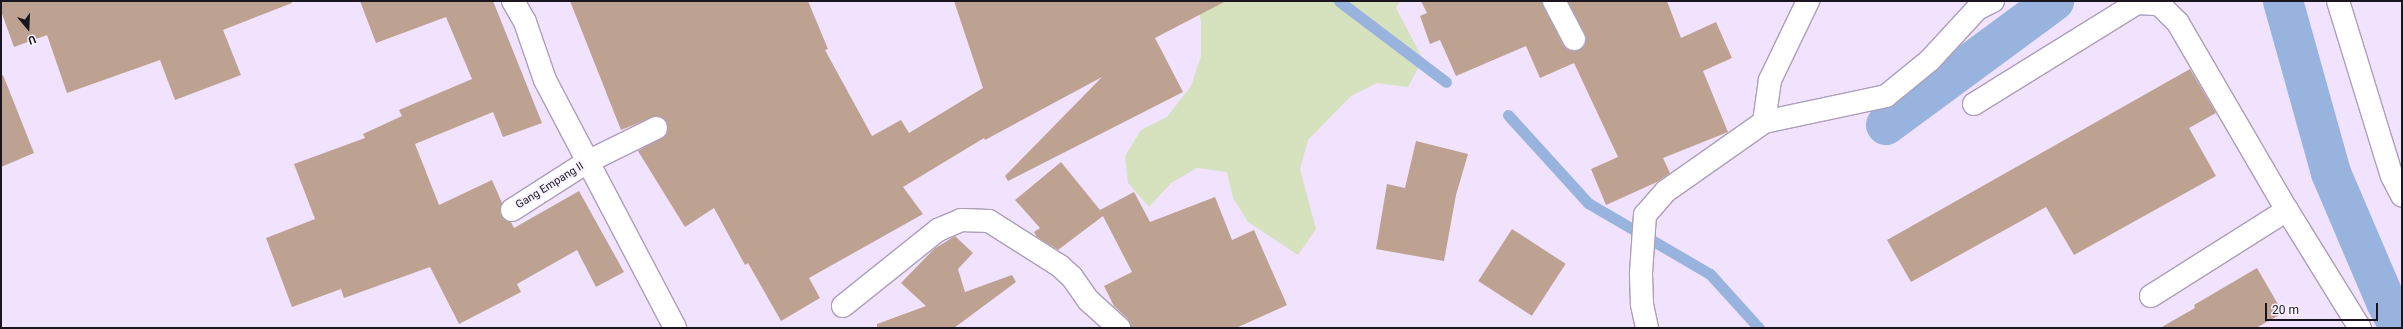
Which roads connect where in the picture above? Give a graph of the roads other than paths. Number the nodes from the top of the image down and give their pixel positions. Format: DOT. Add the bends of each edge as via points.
graph roads {
  1 [pos="513,1"];
  2 [pos="1554,1"];
  3 [pos="1808,1"];
  4 [pos="1993,1"];
  5 [pos="2338,1"];
  6 [pos="1574,39"];
  7 [pos="1974,104"];
  8 [pos="1764,122"];
  9 [pos="656,128"];
  10 [pos="587,162"];
  11 [pos="2402,196"];
  12 [pos="512,210"];
  13 [pos="2287,210"];
  14 [pos="2152,296"];
  15 [pos="843,306"];
  16 [pos="675,328"];
  17 [pos="1119,328"];
  18 [pos="1647,328"];
  19 [pos="2360,328"];
  1 -- 10 [label="street" via="525,22 545,80"];
  2 -- 6 [label="street"];
  3 -- 8 [label="street" via="1770,80"];
  4 -- 8 [label="street" via="1976,9 1930,60 1886,96"];
  5 -- 11 [label="street" via="2392,176"];
  7 -- 13 [label="street" via="2137,3 2159,4 2178,23"];
  8 -- 18 [label="street" via="1666,191 1645,215 1641,273 1642,304"];
  9 -- 10 [label="street, Gang Empang II"];
  10 -- 12 [label="street, Gang Empang II"];
  10 -- 16 [label="street"];
  13 -- 14 [label="street"];
  13 -- 19 [label="street"];
  15 -- 17 [label="street" via="938,230 961,220 989,221 1060,266 1072,277 1088,300"];
}
